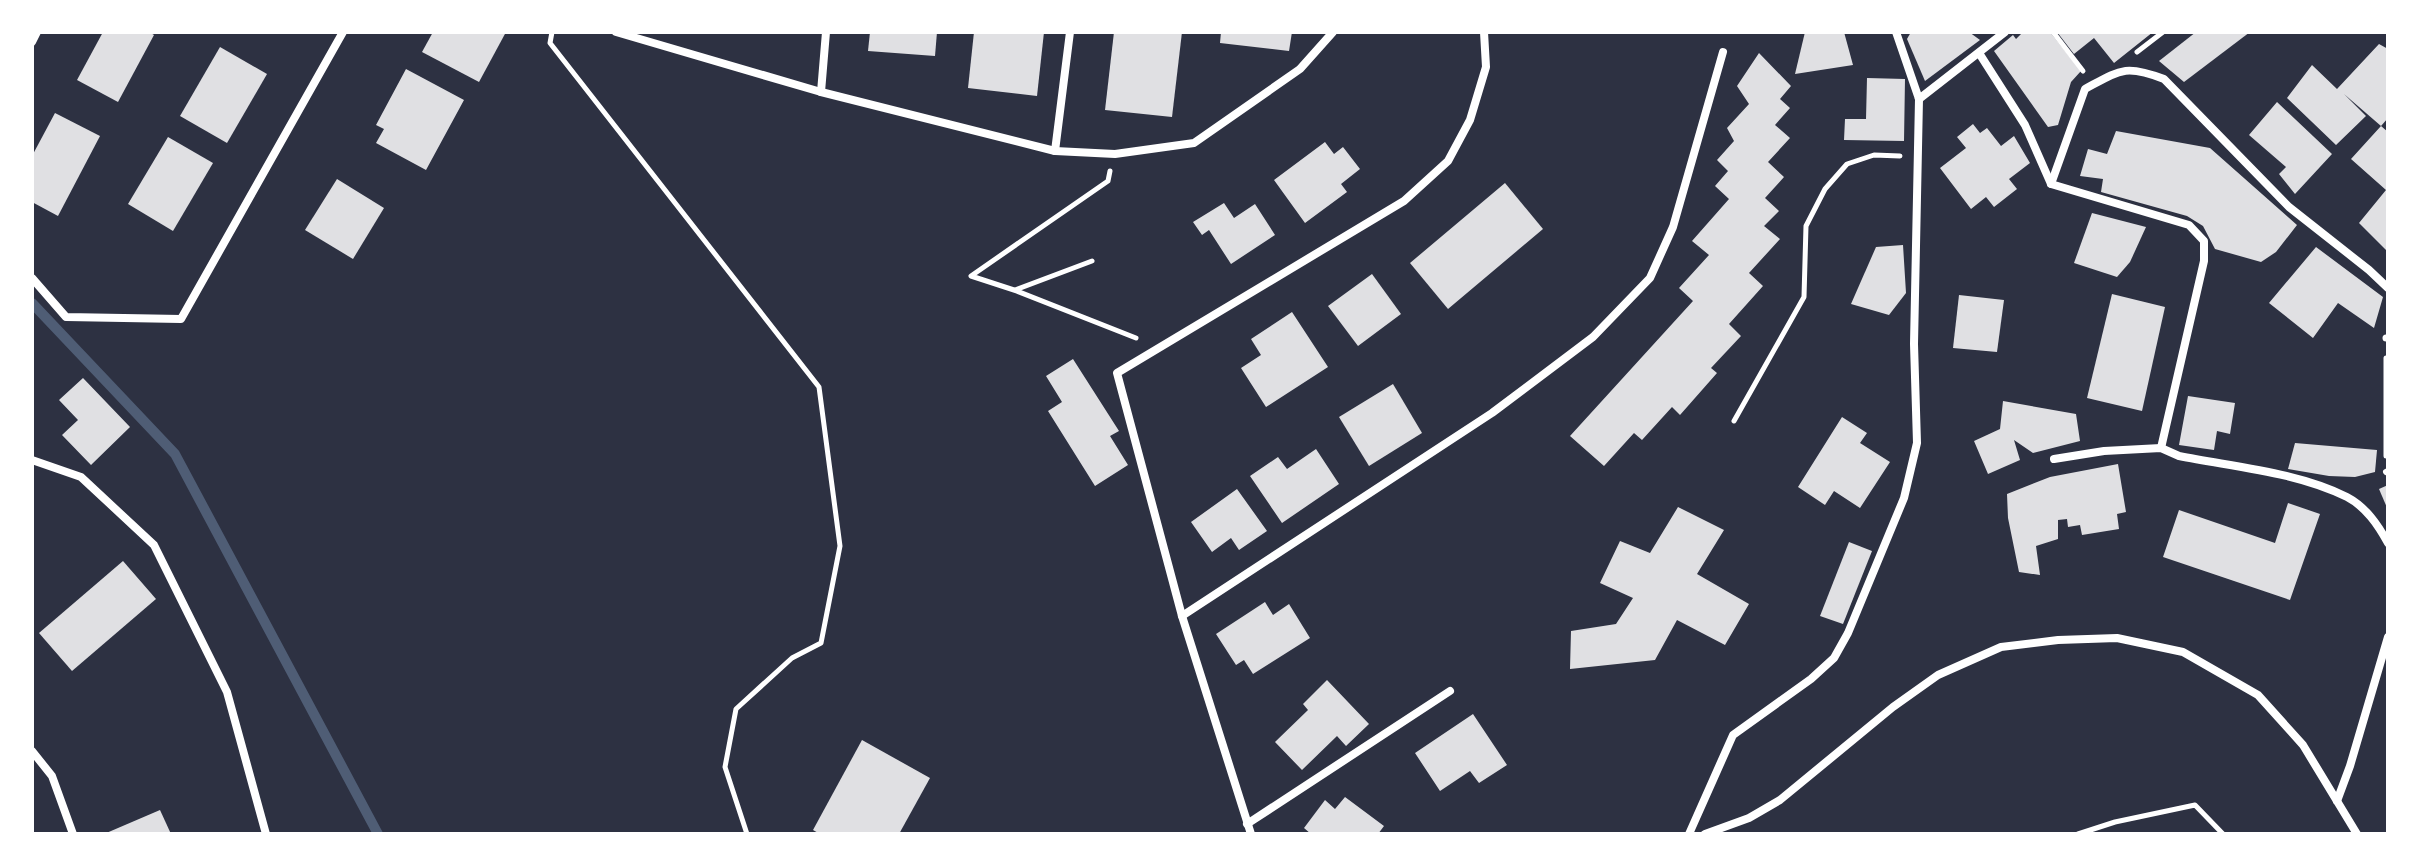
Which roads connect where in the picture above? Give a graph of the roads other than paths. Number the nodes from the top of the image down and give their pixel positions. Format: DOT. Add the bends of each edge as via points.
graph roads {
  1 [pos="37,32"];
  2 [pos="343,32"];
  3 [pos="616,32"];
  4 [pos="826,32"];
  5 [pos="1070,32"];
  6 [pos="1333,32"];
  7 [pos="1484,32"];
  8 [pos="1896,32"];
  9 [pos="2005,32"];
  10 [pos="32,42"];
  11 [pos="1723,52"];
  12 [pos="1979,53"];
  13 [pos="821,92"];
  14 [pos="1919,99"];
  15 [pos="1055,151"];
  16 [pos="2051,184"];
  17 [pos="32,278"];
  18 [pos="2388,288"];
  19 [pos="2161,448"];
  20 [pos="2054,459"];
  21 [pos="32,460"];
  22 [pos="2388,543"];
  23 [pos="1182,616"];
  24 [pos="2388,637"];
  25 [pos="1450,691"];
  26 [pos="32,751"];
  27 [pos="2337,801"];
  28 [pos="1247,824"];
  29 [pos="73,834"];
  30 [pos="266,834"];
  31 [pos="1251,834"];
  32 [pos="1689,834"];
  33 [pos="1705,834"];
  34 [pos="2357,834"];
  1 -- 10 [label="street"];
  2 -- 17 [label="street" via="181,319 66,317"];
  3 -- 13 [label="street"];
  4 -- 13 [label="street"];
  5 -- 15 [label="street"];
  6 -- 15 [label="street" via="1300,69 1194,143 1115,154"];
  7 -- 23 [label="street" via="1486,67 1470,120 1448,161 1404,201 1117,373"];
  8 -- 14 [label="street"];
  9 -- 12 [label="street"];
  11 -- 23 [label="street" via="1673,227 1650,278 1593,337 1492,413"];
  12 -- 14 [label="street"];
  12 -- 16 [label="street" via="2025,125"];
  13 -- 15 [label="street"];
  14 -- 32 [label="street" via="1917,443 1904,498 1834,658 1733,735"];
  16 -- 18 [label="street" via="2085,89 2108,75 2137,68 2164,79 2289,207"];
  16 -- 19 [label="street" via="2189,225 2204,241 2204,261"];
  19 -- 20 [label="street"];
  19 -- 22 [label="street" via="2300,480 2350,498 2376,521"];
  21 -- 30 [label="street" via="81,477 154,545 227,692"];
  23 -- 28 [label="street"];
  24 -- 27 [label="street"];
  25 -- 28 [label="street"];
  26 -- 29 [label="street" via="52,776"];
  27 -- 33 [label="street" via="2303,745 2258,695 2183,652 2117,638 2058,640 2001,647 1938,675 1780,800"];
  27 -- 34 [label="street"];
  28 -- 31 [label="street"];
}
